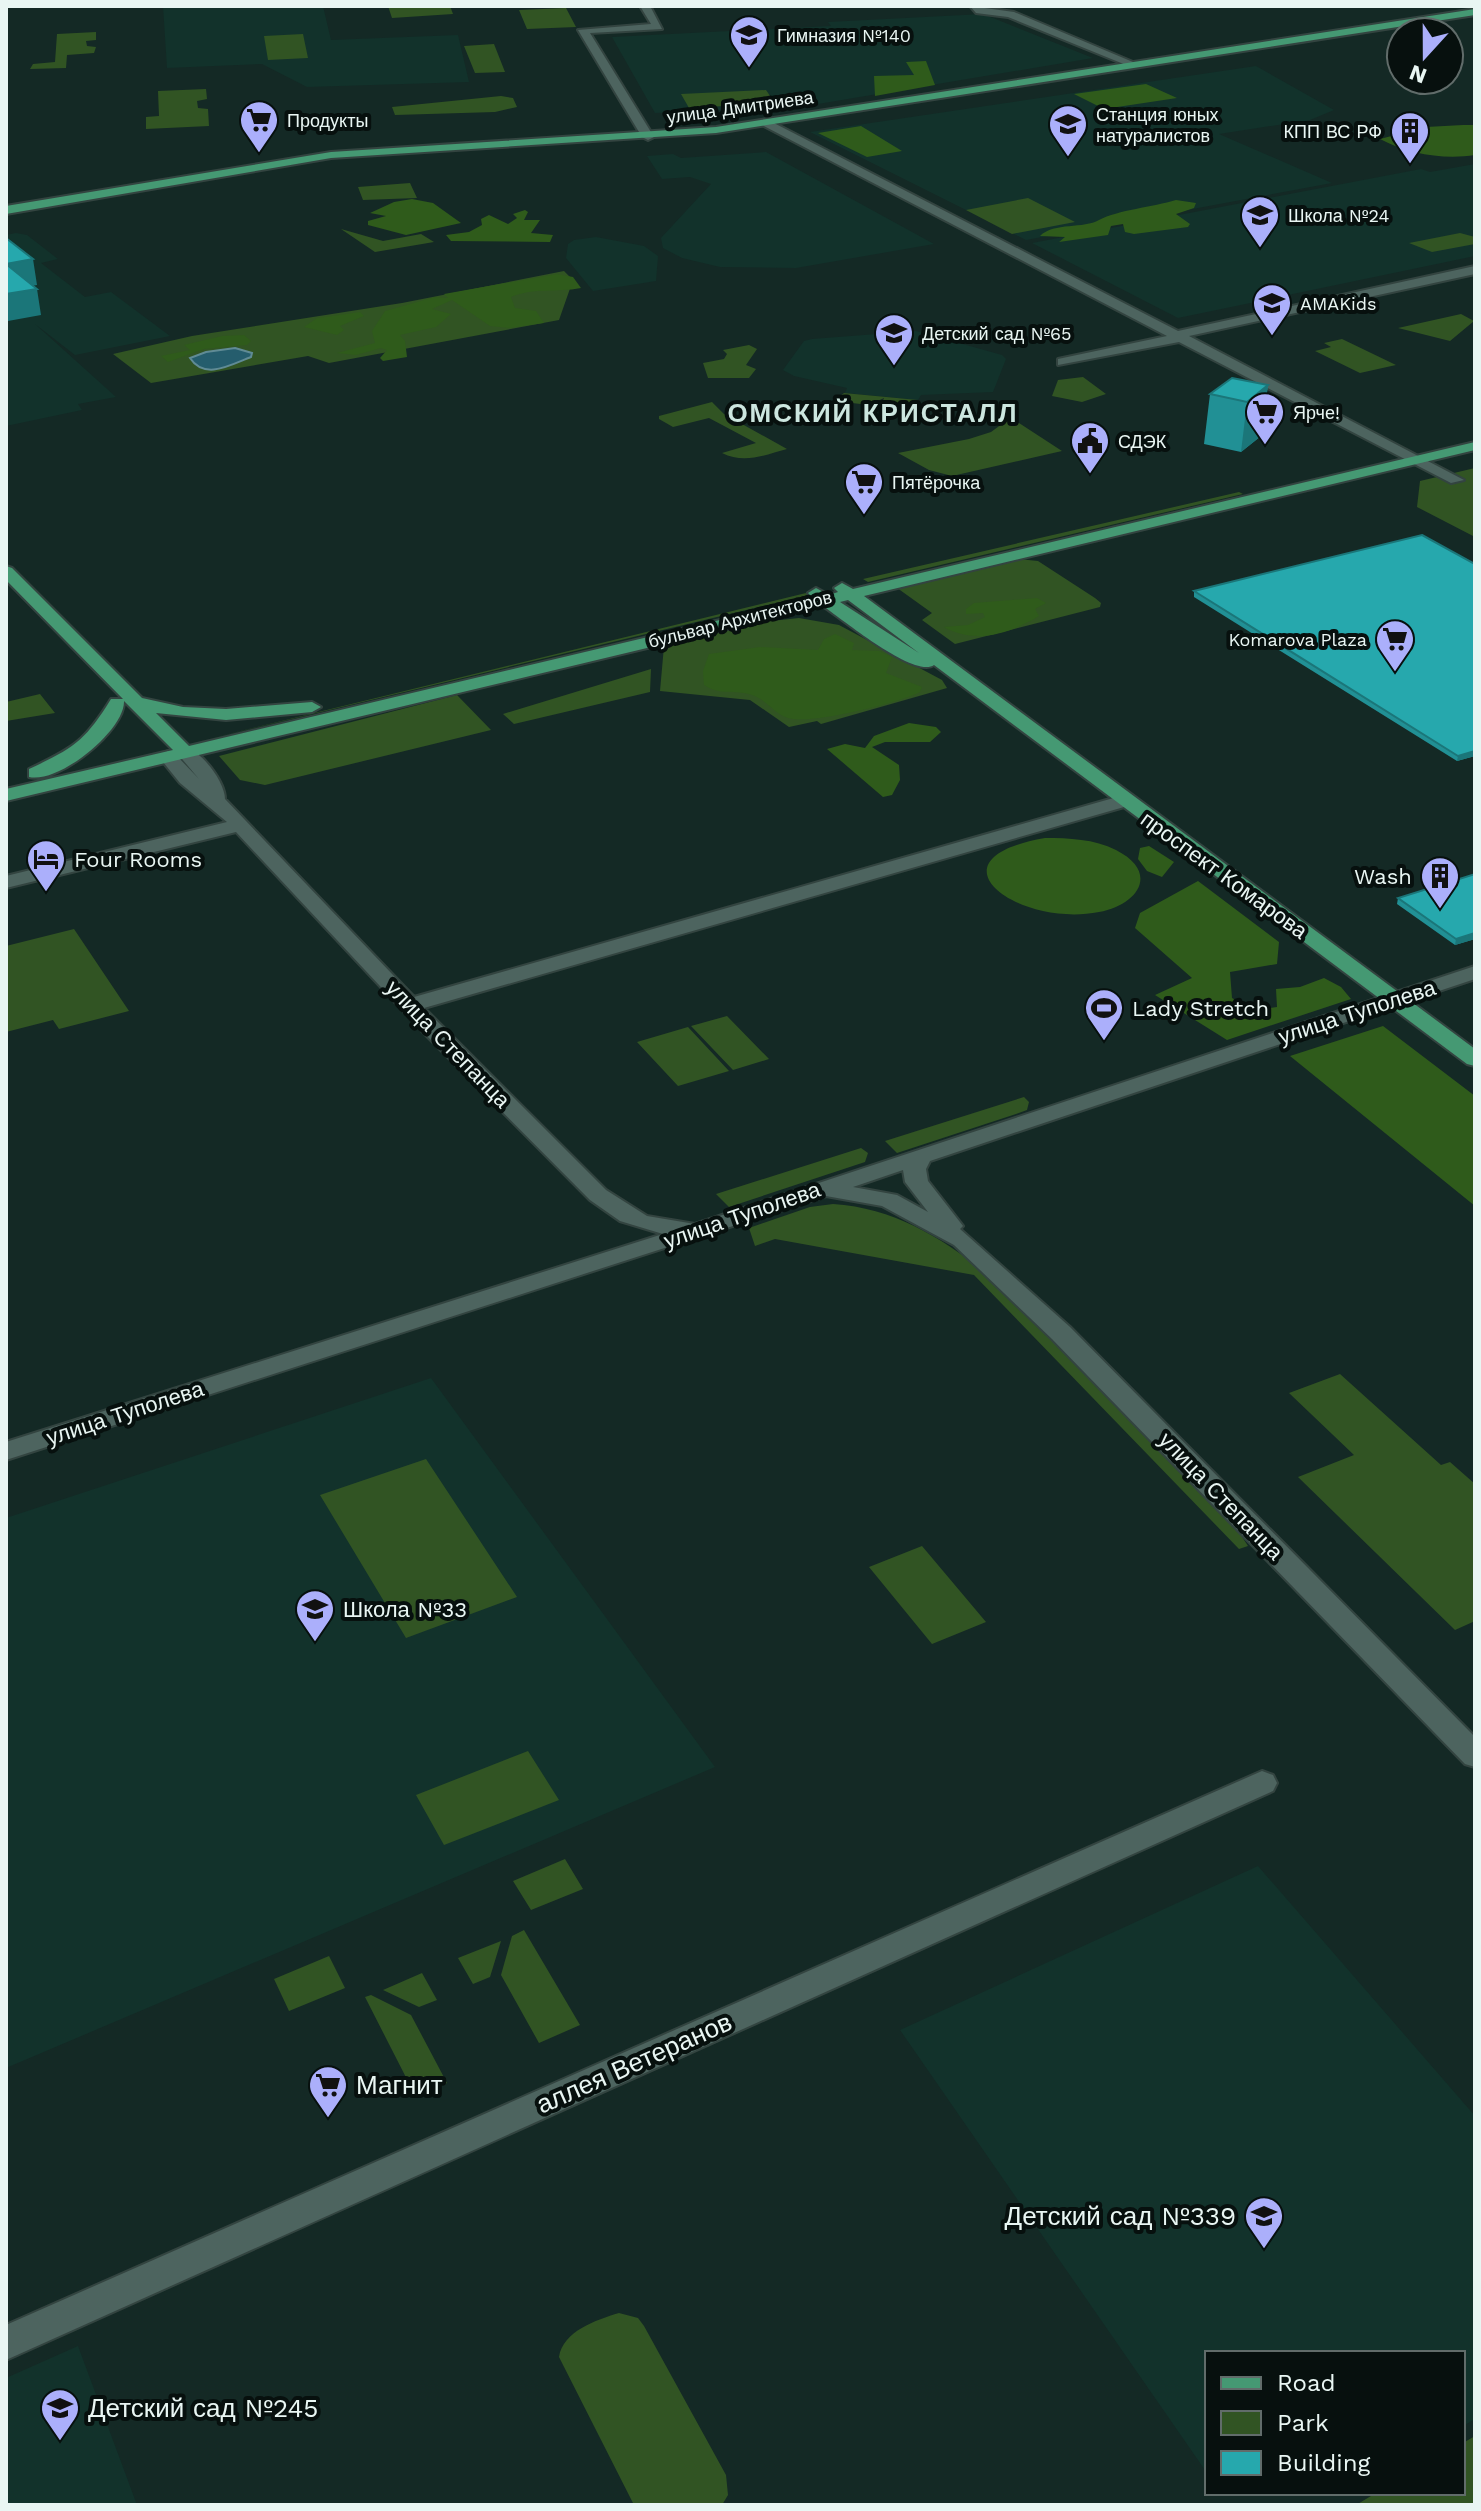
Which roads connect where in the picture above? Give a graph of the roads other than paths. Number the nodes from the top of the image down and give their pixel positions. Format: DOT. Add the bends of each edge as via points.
graph roads {
  1 [pos="645,6"];
  2 [pos="975,6"];
  3 [pos="1475,12"];
  4 [pos="1135,65"];
  5 [pos="766,123"];
  6 [pos="648,137"];
  7 [pos="6,210"];
  8 [pos="1475,270"];
  9 [pos="1180,336"];
  10 [pos="1063,362"];
  11 [pos="1475,435"];
  12 [pos="1475,446"];
  13 [pos="1409,456"];
  14 [pos="1456,480"];
  15 [pos="6,571"];
  16 [pos="833,581"];
  17 [pos="808,587"];
  18 [pos="6,590"];
  19 [pos="849,593"];
  20 [pos="823,599"];
  21 [pos="740,619"];
  22 [pos="862,627"];
  23 [pos="975,688"];
  24 [pos="117,703"];
  25 [pos="140,703"];
  26 [pos="312,707"];
  27 [pos="172,749"];
  28 [pos="36,773"];
  29 [pos="6,780"];
  30 [pos="6,795"];
  31 [pos="1124,801"];
  32 [pos="239,825"];
  33 [pos="6,882"];
  34 [pos="1475,972"];
  35 [pos="1393,1000"];
  36 [pos="410,1005"];
  37 [pos="1475,1059"];
  38 [pos="922,1155"];
  39 [pos="815,1190"];
  40 [pos="629,1218"];
  41 [pos="705,1226"];
  42 [pos="962,1240"];
  43 [pos="622,1256"];
  44 [pos="6,1451"];
  45 [pos="1475,1756"];
  46 [pos="1262,1783"];
  47 [pos="6,2343"];
  1 -- 6 [label="street" via="658,27 583,30"];
  2 -- 4 [label="street" via="1010,14"];
  3 -- 4 [label="main road, улица Дмитриева"];
  4 -- 5 [label="main road, улица Дмитриева"];
  5 -- 6 [label="main road, улица Дмитриева"];
  5 -- 9 [label="street"];
  6 -- 7 [label="main road, улица Дмитриева" via="331,155"];
  8 -- 9 [label="street"];
  9 -- 10 [label="street"];
  9 -- 13 [label="street"];
  11 -- 13 [label="main road, бульвар Архитекторов"];
  12 -- 13 [label="main road, бульвар Архитекторов"];
  13 -- 14 [label="street"];
  13 -- 16 [label="main road, бульвар Архитекторов"];
  13 -- 19 [label="main road, бульвар Архитекторов"];
  15 -- 25 [label="main road"];
  16 -- 17 [label="main road, бульвар Архитекторов"];
  16 -- 19 [label="main road, проспект Комарова"];
  17 -- 20 [label="main road, проспект Комарова"];
  17 -- 26 [label="main road, бульвар Архитекторов"];
  18 -- 24 [label="main road"];
  19 -- 20 [label="main road, бульвар Архитекторов"];
  19 -- 23 [label="main road, проспект Комарова"];
  20 -- 21 [label="main road, бульвар Архитекторов"];
  20 -- 22 [label="main road, проспект Комарова"];
  21 -- 22 [label="main road" via="796,613"];
  21 -- 27 [label="main road, бульвар Архитекторов"];
  22 -- 23 [label="main road, проспект Комарова"];
  23 -- 31 [label="main road, проспект Комарова"];
  24 -- 27 [label="main road"];
  24 -- 28 [label="main road" via="93,743"];
  25 -- 26 [label="main road" via="207,716"];
  25 -- 27 [label="main road"];
  26 -- 27 [label="main road, бульвар Архитекторов"];
  27 -- 28 [label="main road, бульвар Архитекторов"];
  27 -- 30 [label="main road, бульвар Архитекторов"];
  27 -- 32 [label="street, улица Степанца" via="187,779"];
  28 -- 29 [label="main road, бульвар Архитекторов"];
  31 -- 35 [label="main road, проспект Комарова"];
  31 -- 36 [label="street"];
  32 -- 33 [label="street"];
  32 -- 36 [label="street, улица Степанца"];
  34 -- 35 [label="street, улица Туполева"];
  35 -- 37 [label="main road, проспект Комарова"];
  35 -- 38 [label="street, улица Туполева"];
  36 -- 40 [label="street, улица Степанца" via="552,1152"];
  38 -- 39 [label="street, улица Туполева"];
  38 -- 42 [label="street, улица Степанца" via="914,1169 917,1182"];
  39 -- 41 [label="street, улица Туполева"];
  39 -- 42 [label="street, улица Степанца" via="889,1200"];
  40 -- 41 [label="street, улица Степанца" via="666,1227"];
  40 -- 43 [label="street" via="636,1237"];
  41 -- 43 [label="street, улица Туполева"];
  42 -- 45 [label="street, улица Степанца" via="1061,1333"];
  43 -- 44 [label="street, улица Туполева"];
  46 -- 47 [label="street, аллея Ветеранов"];
}
